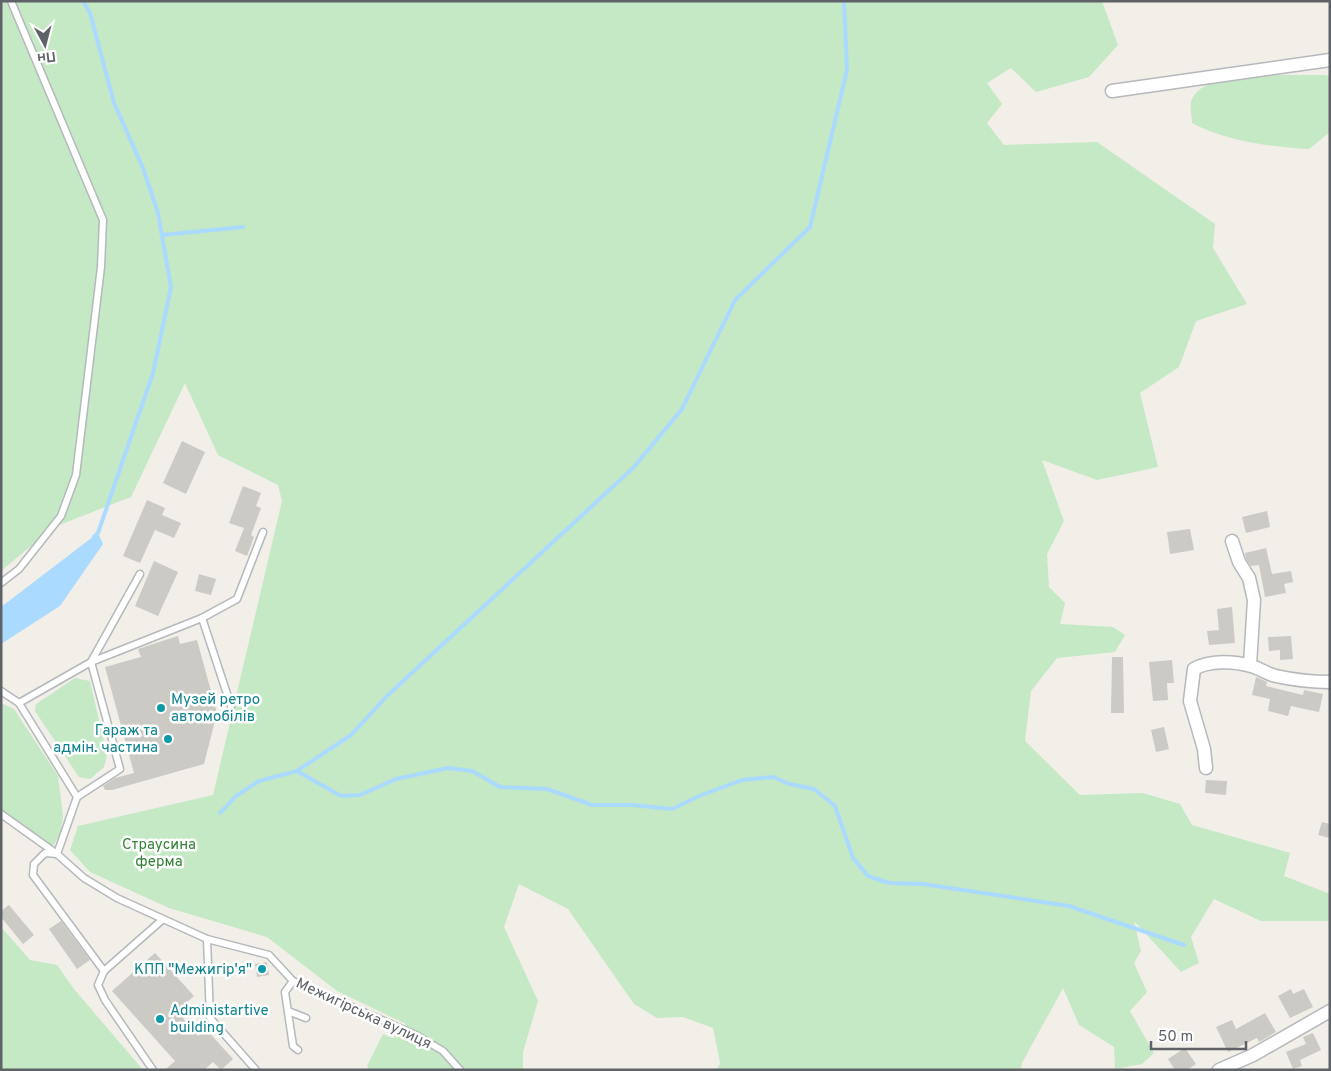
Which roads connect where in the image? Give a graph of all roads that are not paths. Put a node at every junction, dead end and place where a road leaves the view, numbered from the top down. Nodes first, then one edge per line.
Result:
1 (11, 1) edge
2 (1330, 60) edge
3 (1112, 91) dead end
4 (263, 532) dead end
5 (1232, 540) dead end
6 (140, 574) dead end
7 (1, 583) edge
8 (202, 618) junction
9 (91, 662) junction
10 (1250, 665) junction
11 (1330, 682) edge
12 (1, 691) edge
13 (19, 703) junction
14 (231, 706) dead end
15 (1206, 768) dead end
16 (77, 797) junction
17 (1, 814) edge
18 (57, 854) junction
19 (162, 920) junction
20 (207, 939) junction
21 (104, 971) junction
22 (293, 981) junction
23 (288, 1011) junction
24 (1330, 1011) edge
25 (306, 1018) dead end
26 (298, 1050) dead end
27 (152, 1070) edge
28 (256, 1070) edge
29 (460, 1070) edge
30 (1219, 1070) edge

1 - 7 lane
2 - 3 street
4 - 8 lane
5 - 10 street
6 - 9 lane
8 - 9 lane
8 - 14 lane
9 - 13 lane
9 - 16 lane
10 - 11 street
10 - 15 street
12 - 13 lane
13 - 16 lane
16 - 18 lane
17 - 18 lane
18 - 19 lane
18 - 21 lane
19 - 20 lane
19 - 21 lane
20 - 22 lane, Межигірська вулиця
20 - 28 lane
21 - 27 lane
22 - 23 lane
22 - 29 lane, Межигірська вулиця
23 - 25 lane
23 - 26 lane
24 - 30 street

